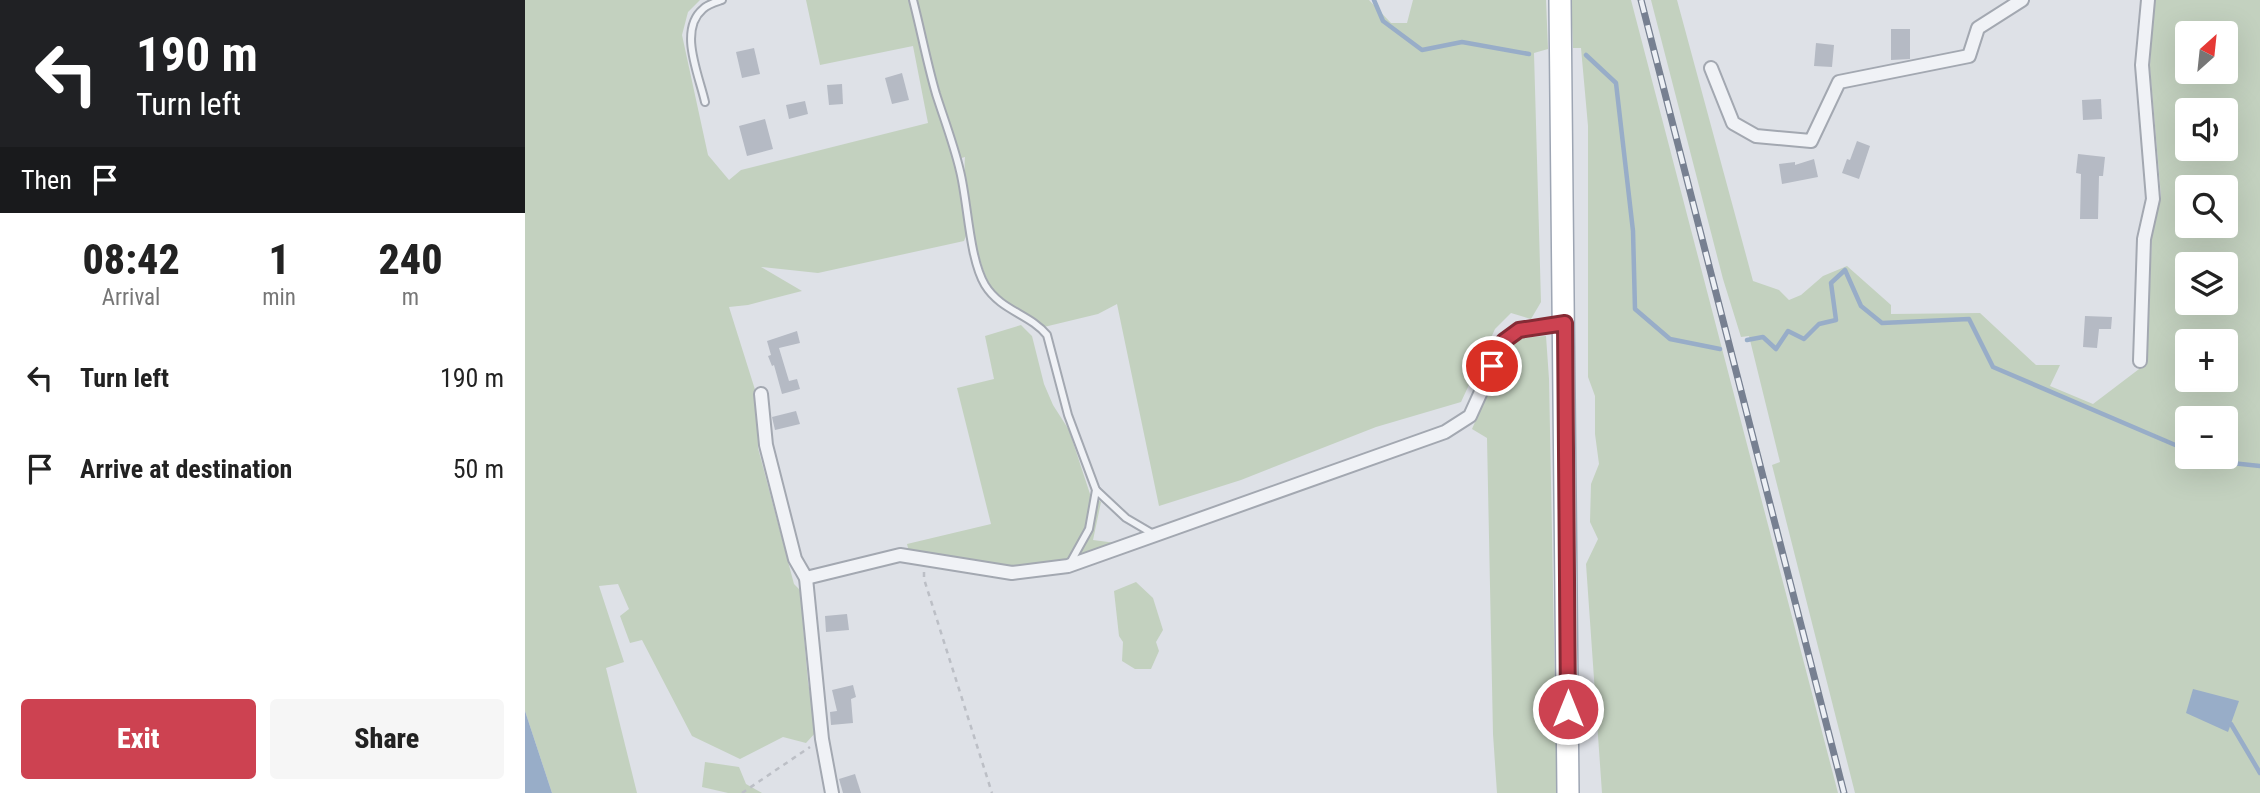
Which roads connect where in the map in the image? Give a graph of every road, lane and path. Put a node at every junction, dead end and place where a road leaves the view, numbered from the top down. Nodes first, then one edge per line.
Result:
1 (722, 0) edge
2 (913, 0) edge
3 (1560, 0) edge
4 (2022, 0) edge
5 (2148, 0) edge
6 (1711, 68) dead end
7 (705, 102) dead end
8 (1565, 323) junction
9 (2140, 361) dead end
10 (761, 394) dead end
11 (1096, 490) junction
12 (1157, 536) junction
13 (924, 559) junction
14 (1068, 566) junction
15 (806, 578) junction
16 (822, 739) junction
17 (742, 793) edge
18 (832, 793) edge
19 (992, 793) edge
20 (1568, 793) edge

1 - 7 lane
2 - 11 lane
3 - 8 main road
4 - 6 street
5 - 9 street
8 - 12 street
8 - 20 main road
10 - 15 street
11 - 12 lane
11 - 14 lane
12 - 14 street
13 - 14 street
13 - 15 street
13 - 19 path
15 - 16 street
16 - 17 path
16 - 18 street

